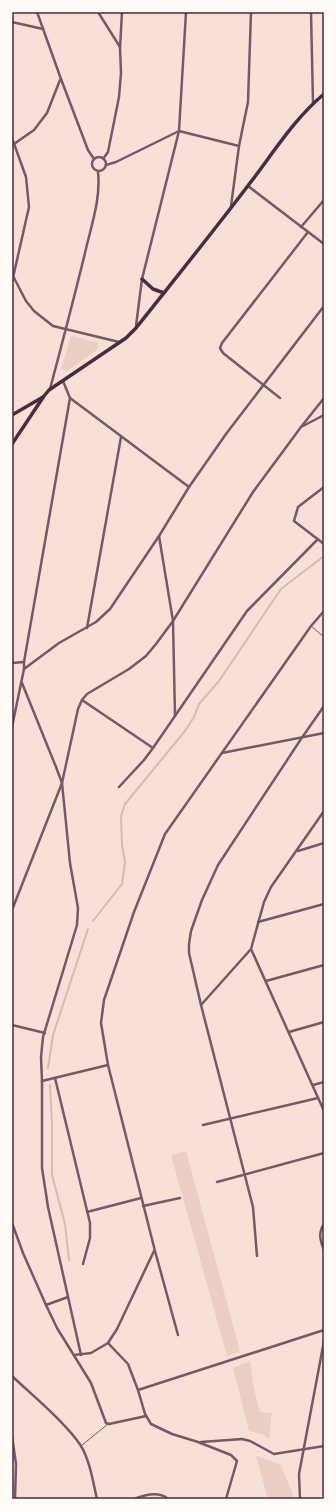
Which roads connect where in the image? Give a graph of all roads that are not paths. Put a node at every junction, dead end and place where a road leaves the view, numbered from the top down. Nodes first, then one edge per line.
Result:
1 (37, 12) edge
2 (98, 12) edge
3 (122, 12) edge
4 (186, 12) edge
5 (251, 12) edge
6 (311, 12) edge
7 (12, 22) edge
8 (43, 29) junction
9 (120, 48) junction
10 (61, 79) junction
11 (324, 94) edge
12 (313, 103) junction
13 (179, 131) junction
14 (12, 138) edge
15 (13, 144) edge
16 (239, 146) junction
17 (94, 159) junction
18 (103, 159) junction
19 (106, 165) junction
20 (98, 172) junction
21 (248, 186) junction
22 (324, 200) edge
23 (231, 207) junction
24 (301, 227) junction
25 (308, 232) junction
26 (324, 244) edge
27 (13, 275) edge
28 (142, 279) junction
29 (12, 282) edge
30 (164, 293) junction
31 (324, 306) edge
32 (136, 328) junction
33 (66, 330) junction
34 (119, 342) junction
35 (63, 381) junction
36 (264, 385) junction
37 (50, 390) junction
38 (44, 396) junction
39 (70, 398) junction
40 (280, 398) dead end
41 (324, 398) edge
42 (12, 415) edge
43 (324, 415) edge
44 (301, 427) junction
45 (121, 437) junction
46 (12, 444) edge
47 (189, 486) junction
48 (324, 487) edge
49 (159, 536) junction
50 (318, 539) junction
51 (324, 544) edge
52 (324, 611) edge
53 (173, 621) junction
54 (311, 626) junction
55 (87, 628) junction
56 (324, 637) edge
57 (24, 662) junction
58 (12, 663) edge
59 (24, 669) junction
60 (22, 683) junction
61 (82, 700) junction
62 (324, 706) edge
63 (174, 716) junction
64 (12, 727) edge
65 (324, 733) edge
66 (301, 739) junction
67 (153, 748) junction
68 (222, 754) junction
69 (62, 783) junction
70 (119, 787) dead end
71 (324, 811) edge
72 (324, 843) edge
73 (297, 851) junction
74 (324, 904) edge
75 (12, 910) edge
76 (258, 922) junction
77 (251, 949) junction
78 (324, 965) edge
79 (266, 981) junction
80 (201, 1005) junction
81 (324, 1022) edge
82 (12, 1025) edge
83 (289, 1032) junction
84 (44, 1033) junction
85 (108, 1065) junction
86 (55, 1078) junction
87 (42, 1081) junction
88 (324, 1082) edge
89 (313, 1085) junction
90 (318, 1098) junction
91 (324, 1111) edge
92 (230, 1120) junction
93 (203, 1125) dead end
94 (324, 1153) edge
95 (245, 1174) junction
96 (217, 1182) dead end
97 (142, 1198) junction
98 (180, 1198) dead end
99 (144, 1206) junction
100 (87, 1212) junction
101 (12, 1223) edge
102 (324, 1224) edge
103 (324, 1250) edge
104 (154, 1251) junction
105 (258, 1256) dead end
106 (83, 1264) dead end
107 (68, 1297) junction
108 (46, 1305) junction
109 (324, 1330) edge
110 (178, 1335) dead end
111 (324, 1341) edge
112 (108, 1343) junction
113 (74, 1355) junction
114 (81, 1355) junction
115 (12, 1376) edge
116 (138, 1390) junction
117 (146, 1416) junction
118 (109, 1424) junction
119 (12, 1436) edge
120 (198, 1442) junction
121 (81, 1446) junction
122 (324, 1446) edge
123 (304, 1449) junction
124 (16, 1464) junction
125 (12, 1465) edge
126 (15, 1499) edge
127 (97, 1499) edge
128 (134, 1499) edge
129 (168, 1499) edge
130 (226, 1499) edge
131 (300, 1499) edge

1 - 8 street
2 - 9 street
3 - 9 street
4 - 13 street
5 - 16 street
6 - 12 street
7 - 8 street
8 - 10 street
9 - 18 street
10 - 15 street
10 - 17 street
11 - 12 main road
12 - 21 main road
13 - 16 street
13 - 19 street
13 - 28 street
14 - 15 street
15 - 27 street
16 - 23 street
17 - 18 street
17 - 20 street
18 - 19 street
19 - 20 street
20 - 33 street
21 - 23 main road
21 - 24 street
22 - 24 street
23 - 30 main road
24 - 25 street
25 - 26 street
25 - 36 street
27 - 29 street
27 - 33 street
28 - 30 main road
28 - 32 street
30 - 32 main road
31 - 36 street
32 - 34 main road
33 - 34 street
33 - 37 street
34 - 35 main road
35 - 37 main road
35 - 39 street
36 - 40 street
36 - 47 street
37 - 38 main road
38 - 42 main road
38 - 46 main road
39 - 45 street
39 - 57 street
41 - 44 street
43 - 44 street
44 - 53 street
45 - 47 street
45 - 55 street
47 - 49 street
48 - 50 street
49 - 53 street
49 - 55 street
50 - 51 street
50 - 63 street
52 - 54 street
53 - 61 street
53 - 63 street
54 - 56 lane
54 - 68 street
55 - 59 street
57 - 58 street
57 - 59 street
59 - 60 street
60 - 64 street
60 - 69 street
61 - 67 street
61 - 69 street
62 - 66 street
63 - 67 street
65 - 66 street
66 - 68 street
66 - 80 street
67 - 70 street
68 - 85 street
69 - 75 street
69 - 84 street
71 - 73 street
72 - 73 street
73 - 76 street
74 - 76 street
76 - 77 street
77 - 79 street
77 - 80 street
78 - 79 street
79 - 83 street
80 - 92 street
81 - 83 street
82 - 84 street
83 - 89 street
84 - 87 street
85 - 86 street
85 - 97 street
86 - 87 street
86 - 100 street
87 - 107 street
88 - 89 street
89 - 90 street
90 - 91 street
90 - 92 street
92 - 93 street
92 - 95 street
94 - 95 street
95 - 96 street
95 - 105 street
97 - 99 street
97 - 100 street
98 - 99 street
99 - 104 street
100 - 106 street
101 - 108 street
102 - 103 street
104 - 110 street
104 - 112 street
107 - 108 street
107 - 114 street
108 - 113 street
109 - 116 street
111 - 123 street
112 - 114 street
112 - 116 street
113 - 114 street
113 - 118 street
115 - 121 street
116 - 117 street
117 - 118 street
117 - 120 street
118 - 121 lane
119 - 124 street
120 - 123 street
120 - 130 street
121 - 127 street
122 - 123 street
123 - 131 street
124 - 125 lane
124 - 126 street
128 - 129 street

